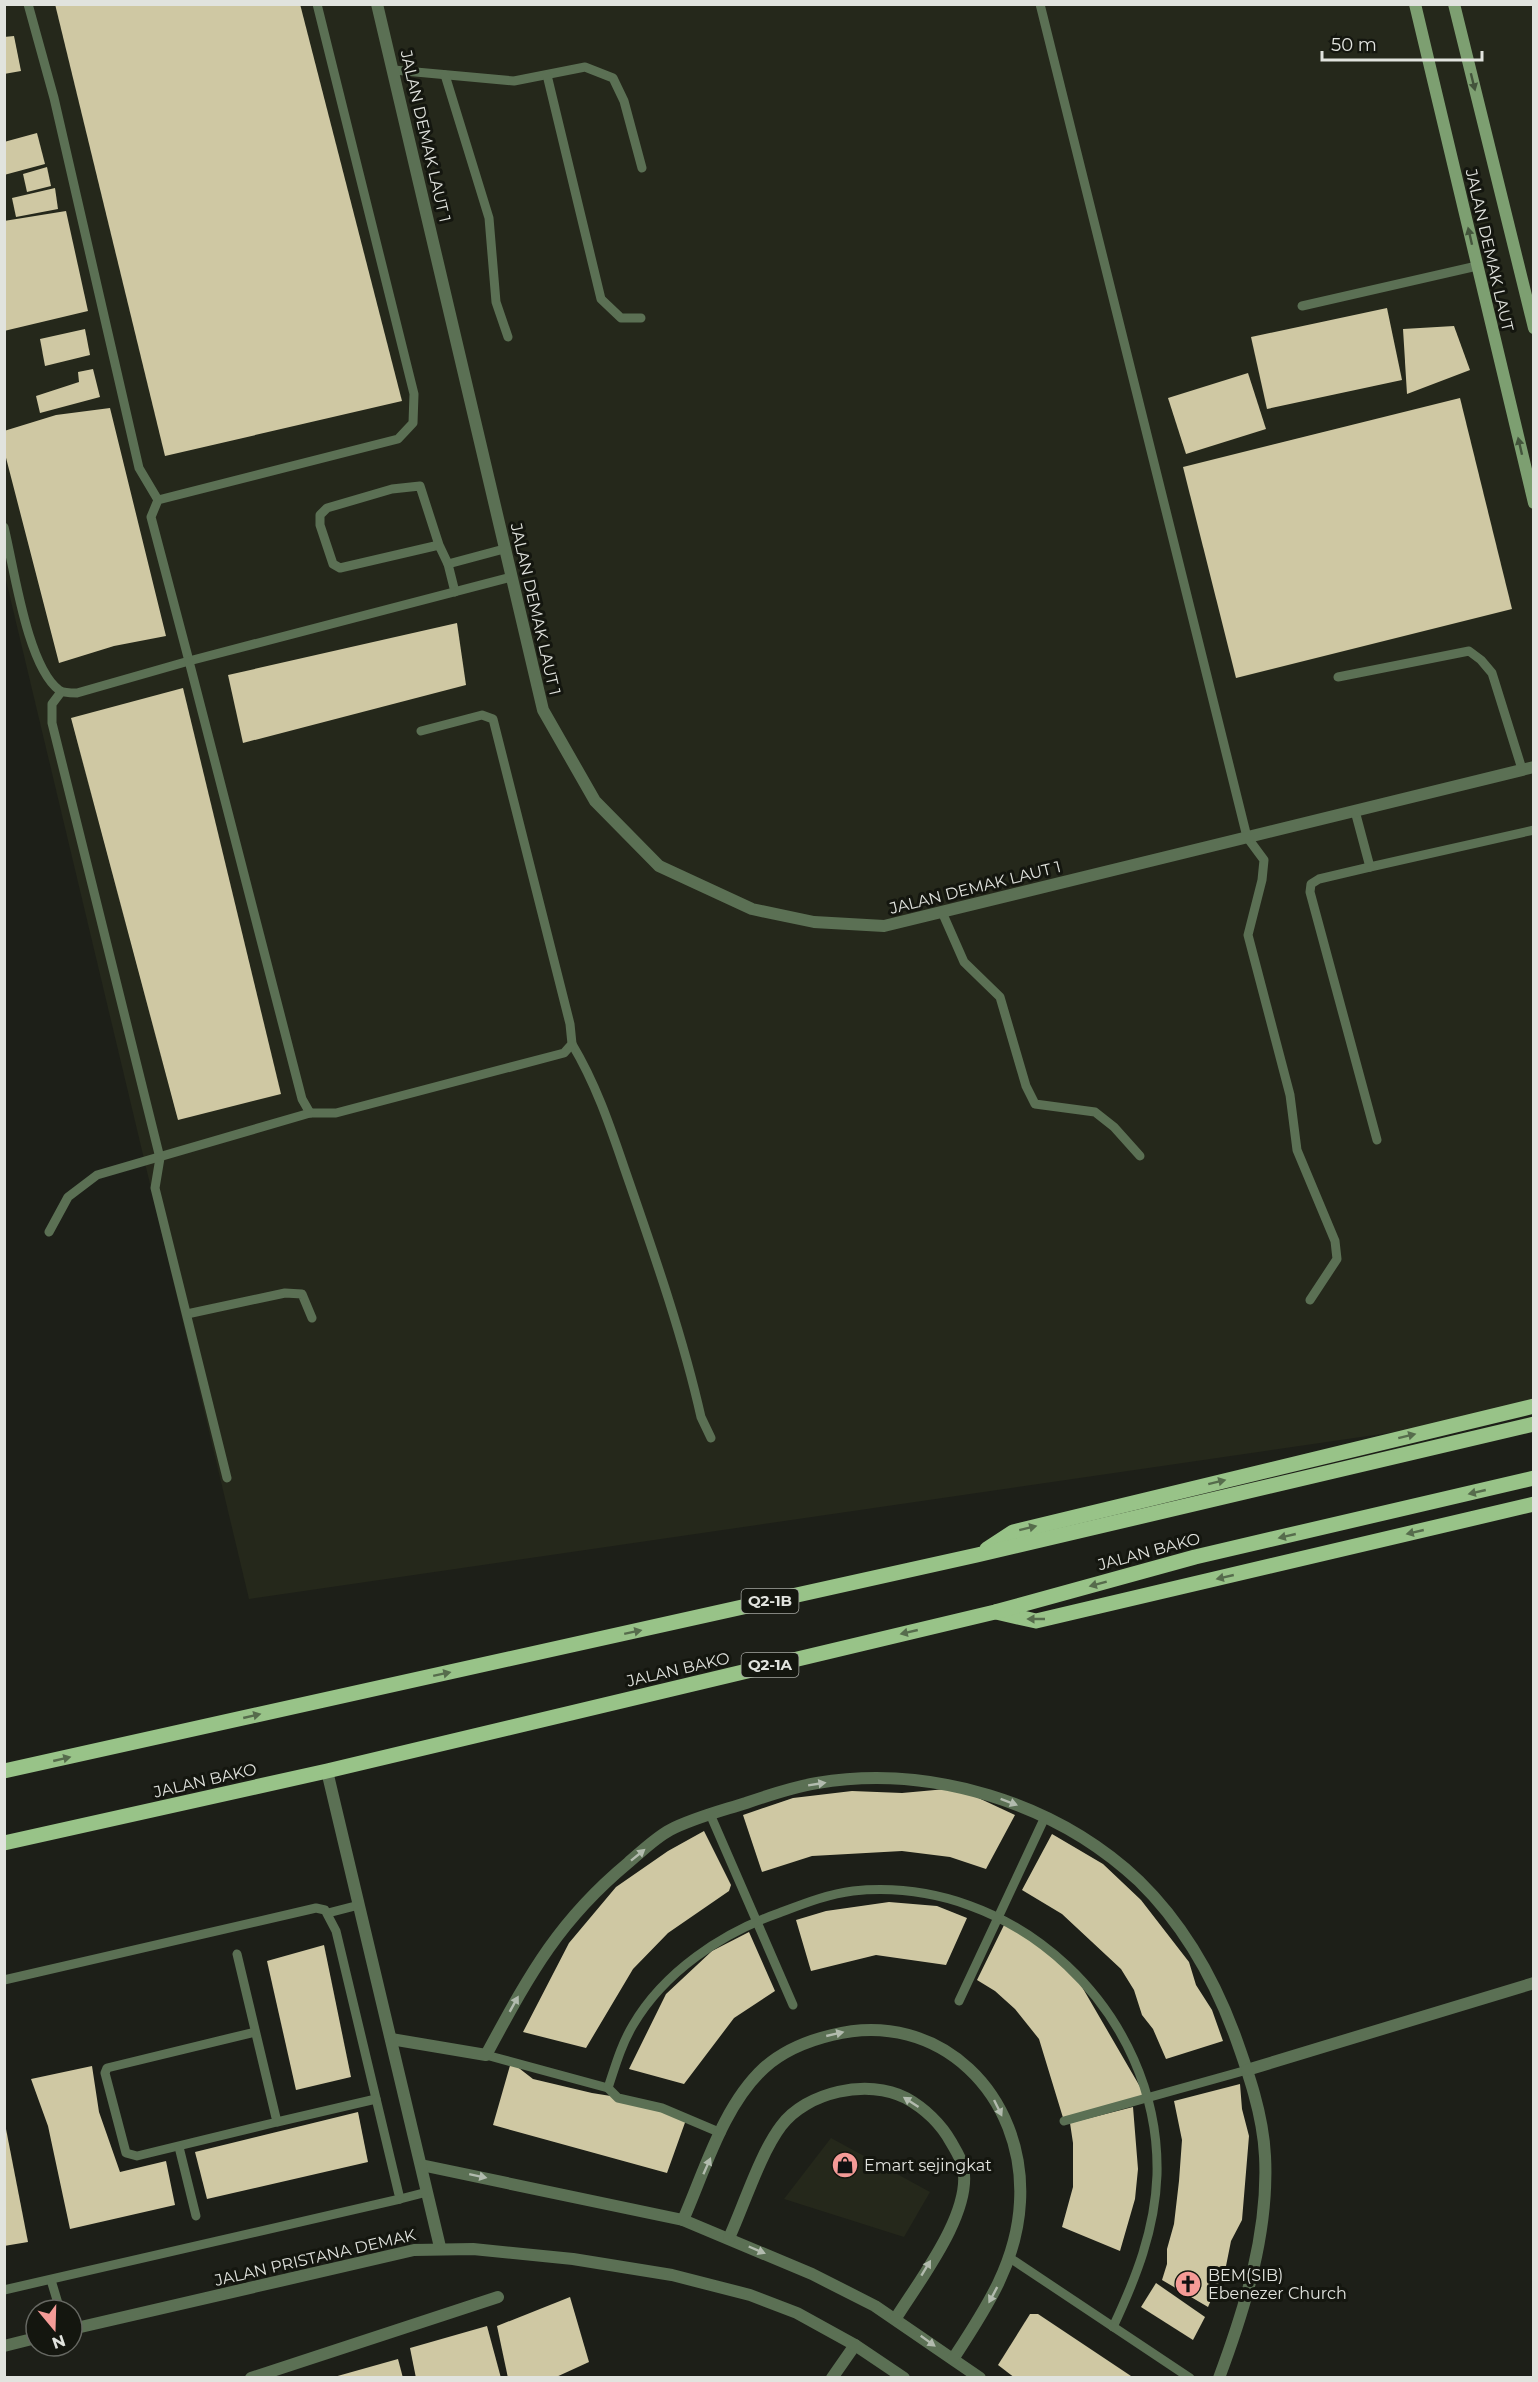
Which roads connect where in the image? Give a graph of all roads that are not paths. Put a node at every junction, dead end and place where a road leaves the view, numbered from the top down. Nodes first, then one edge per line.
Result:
1 (28, 4) edge
2 (317, 4) edge
3 (377, 4) edge
4 (1040, 4) edge
5 (1415, 4) edge
6 (1454, 4) edge
7 (394, 70) junction
8 (445, 75) junction
9 (548, 75) junction
10 (642, 168) dead end
11 (1477, 266) junction
12 (1302, 306) dead end
13 (641, 318) dead end
14 (1533, 328) edge
15 (508, 337) dead end
16 (158, 500) junction
17 (1533, 503) edge
18 (4, 527) edge
19 (439, 545) junction
20 (504, 549) junction
21 (448, 564) junction
22 (511, 577) junction
23 (455, 592) junction
24 (189, 661) junction
25 (1338, 677) dead end
26 (61, 692) junction
27 (421, 731) dead end
28 (1528, 768) edge
29 (1355, 811) junction
30 (1533, 830) edge
31 (1247, 837) junction
32 (1370, 867) junction
33 (942, 912) junction
34 (572, 1044) junction
35 (310, 1113) junction
36 (1377, 1140) dead end
37 (1140, 1156) dead end
38 (160, 1158) junction
39 (49, 1232) dead end
40 (1310, 1300) dead end
41 (187, 1314) junction
42 (312, 1318) dead end
43 (1533, 1406) edge
44 (1533, 1424) edge
45 (711, 1438) dead end
46 (227, 1478) dead end
47 (1533, 1478) edge
48 (1533, 1504) edge
49 (977, 1556) junction
50 (995, 1612) junction
51 (4, 1771) edge
52 (327, 1771) junction
53 (710, 1814) junction
54 (1045, 1816) junction
55 (4, 1844) edge
56 (359, 1905) junction
57 (328, 1913) junction
58 (998, 1917) junction
59 (757, 1921) junction
60 (237, 1954) dead end
61 (4, 1980) edge
62 (1533, 1983) edge
63 (959, 2001) dead end
64 (794, 2005) dead end
65 (255, 2032) junction
66 (391, 2039) junction
67 (486, 2055) junction
68 (1247, 2070) junction
69 (608, 2088) junction
70 (1146, 2097) junction
71 (376, 2099) junction
72 (1064, 2121) dead end
73 (277, 2122) junction
74 (721, 2133) junction
75 (179, 2147) junction
76 (420, 2165) junction
77 (427, 2192) junction
78 (400, 2199) junction
79 (196, 2216) dead end
80 (683, 2220) junction
81 (729, 2238) junction
82 (440, 2247) junction
83 (1010, 2258) junction
84 (51, 2280) junction
85 (4, 2290) edge
86 (498, 2297) dead end
87 (56, 2298) edge
88 (896, 2318) junction
89 (84, 2326) edge
90 (1113, 2327) junction
91 (24, 2341) edge
92 (855, 2345) junction
93 (4, 2346) edge
94 (953, 2359) junction
95 (251, 2378) edge
96 (832, 2378) edge
97 (904, 2378) edge
98 (980, 2378) edge
99 (1190, 2378) edge
100 (1219, 2378) edge

1 - 16 lane
2 - 16 lane
3 - 7 street, JALAN DEMAK LAUT 1
4 - 31 lane
11 -> 5 main road, JALAN DEMAK LAUT
6 -> 14 main road, JALAN DEMAK LAUT
7 - 8 lane
7 - 20 street, JALAN DEMAK LAUT 1
8 - 9 lane
8 - 15 lane
9 - 10 lane
9 - 13 lane
11 - 12 lane
17 -> 11 main road, JALAN DEMAK LAUT
16 - 24 lane
18 - 26 lane
19 - 19 lane
19 - 21 lane
20 - 21 lane
20 - 22 street, JALAN DEMAK LAUT 1
21 - 23 lane
22 - 23 lane
22 - 33 street, JALAN DEMAK LAUT 1
23 - 24 lane
24 - 26 lane
24 - 35 lane
25 - 28 lane
26 - 38 lane
27 - 34 lane
28 - 29 street, JALAN DEMAK LAUT 1
29 - 31 street, JALAN DEMAK LAUT 1
29 - 32 lane
30 - 32 lane
31 - 33 street, JALAN DEMAK LAUT 1
31 - 40 lane
32 - 36 lane
33 - 37 lane
34 - 35 lane
34 - 45 lane
35 - 38 lane
38 - 39 lane
38 - 41 lane
41 - 42 lane
41 - 46 lane
49 -> 43 main road
44 - 49 main road, JALAN BAKO / Q2-1B
47 -> 50 main road, JALAN BAKO / Q2-1A
48 -> 50 main road
51 -> 49 main road, JALAN BAKO / Q2-1B
50 -> 52 main road, JALAN BAKO / Q2-1A
52 - 55 main road, JALAN BAKO / Q2-1A
52 - 56 street
53 -> 54 street
53 - 59 lane
67 -> 53 street
54 - 58 lane
54 - 68 street
56 - 57 lane
56 - 66 street
57 - 61 lane
57 - 71 lane
58 - 59 lane
58 - 63 lane
58 - 70 lane
59 - 64 lane
59 - 69 lane
60 - 65 lane
62 - 68 street
65 - 73 lane
65 - 75 lane
66 - 67 street
66 - 76 street
67 - 69 lane
68 - 70 lane
68 - 100 street
69 - 74 lane
70 - 72 lane
70 - 90 lane
71 - 73 lane
71 - 78 lane
73 - 75 lane
80 -> 74 street
74 -> 83 street
75 - 79 lane
76 - 77 street
76 -> 80 street
77 - 78 lane
77 - 82 street
78 - 84 lane
80 - 81 street
81 -> 88 street
88 -> 81 street
82 - 89 street, JALAN PRISTANA DEMAK
82 - 92 street, JALAN PRISTANA DEMAK
83 - 90 lane
83 -> 94 street
84 - 85 lane
84 - 87 lane
86 - 95 street
88 -> 94 street
90 - 99 lane
91 - 93 street
92 - 96 street
92 - 97 street, JALAN PRISTANA DEMAK
94 - 98 street

